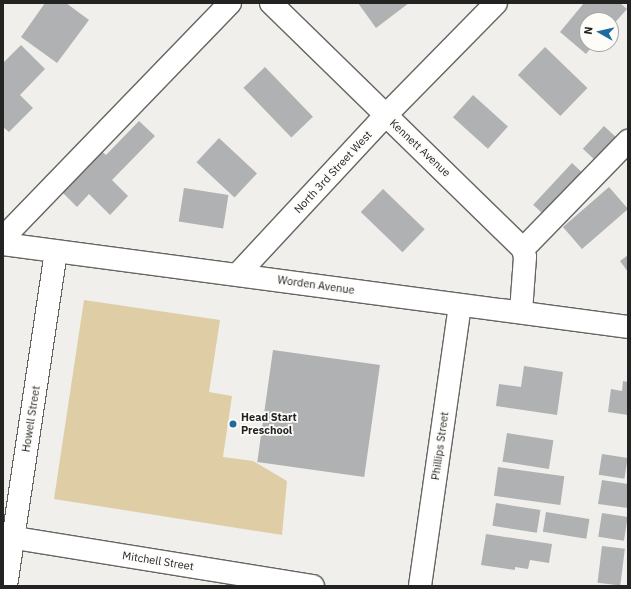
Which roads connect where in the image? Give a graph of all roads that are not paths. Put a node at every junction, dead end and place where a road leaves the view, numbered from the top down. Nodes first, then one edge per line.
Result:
1 (230, 3) edge
2 (271, 3) edge
3 (496, 3) edge
4 (385, 116) junction
5 (628, 141) edge
6 (3, 238) edge
7 (3, 244) edge
8 (523, 249) junction
9 (56, 252) junction
10 (238, 274) junction
11 (460, 306) junction
12 (520, 312) junction
13 (628, 327) edge
14 (8, 537) edge
15 (217, 578) edge
16 (6, 586) edge
17 (313, 586) edge
18 (420, 586) edge

1 - 6 street
2 - 4 street, Kennett Avenue
3 - 4 street, North 3rd Street West
4 - 8 street, Kennett Avenue
4 - 10 street, North 3rd Street West
5 - 8 street
7 - 9 street, Worden Avenue
8 - 12 street
9 - 10 street, Worden Avenue
9 - 14 street, Howell Street
10 - 11 street, Worden Avenue
11 - 12 street, Worden Avenue
11 - 18 street, Phillips Street
12 - 13 street, Worden Avenue
14 - 15 street, Mitchell Street
14 - 16 street, Howell Street
15 - 17 street, Mitchell Street

